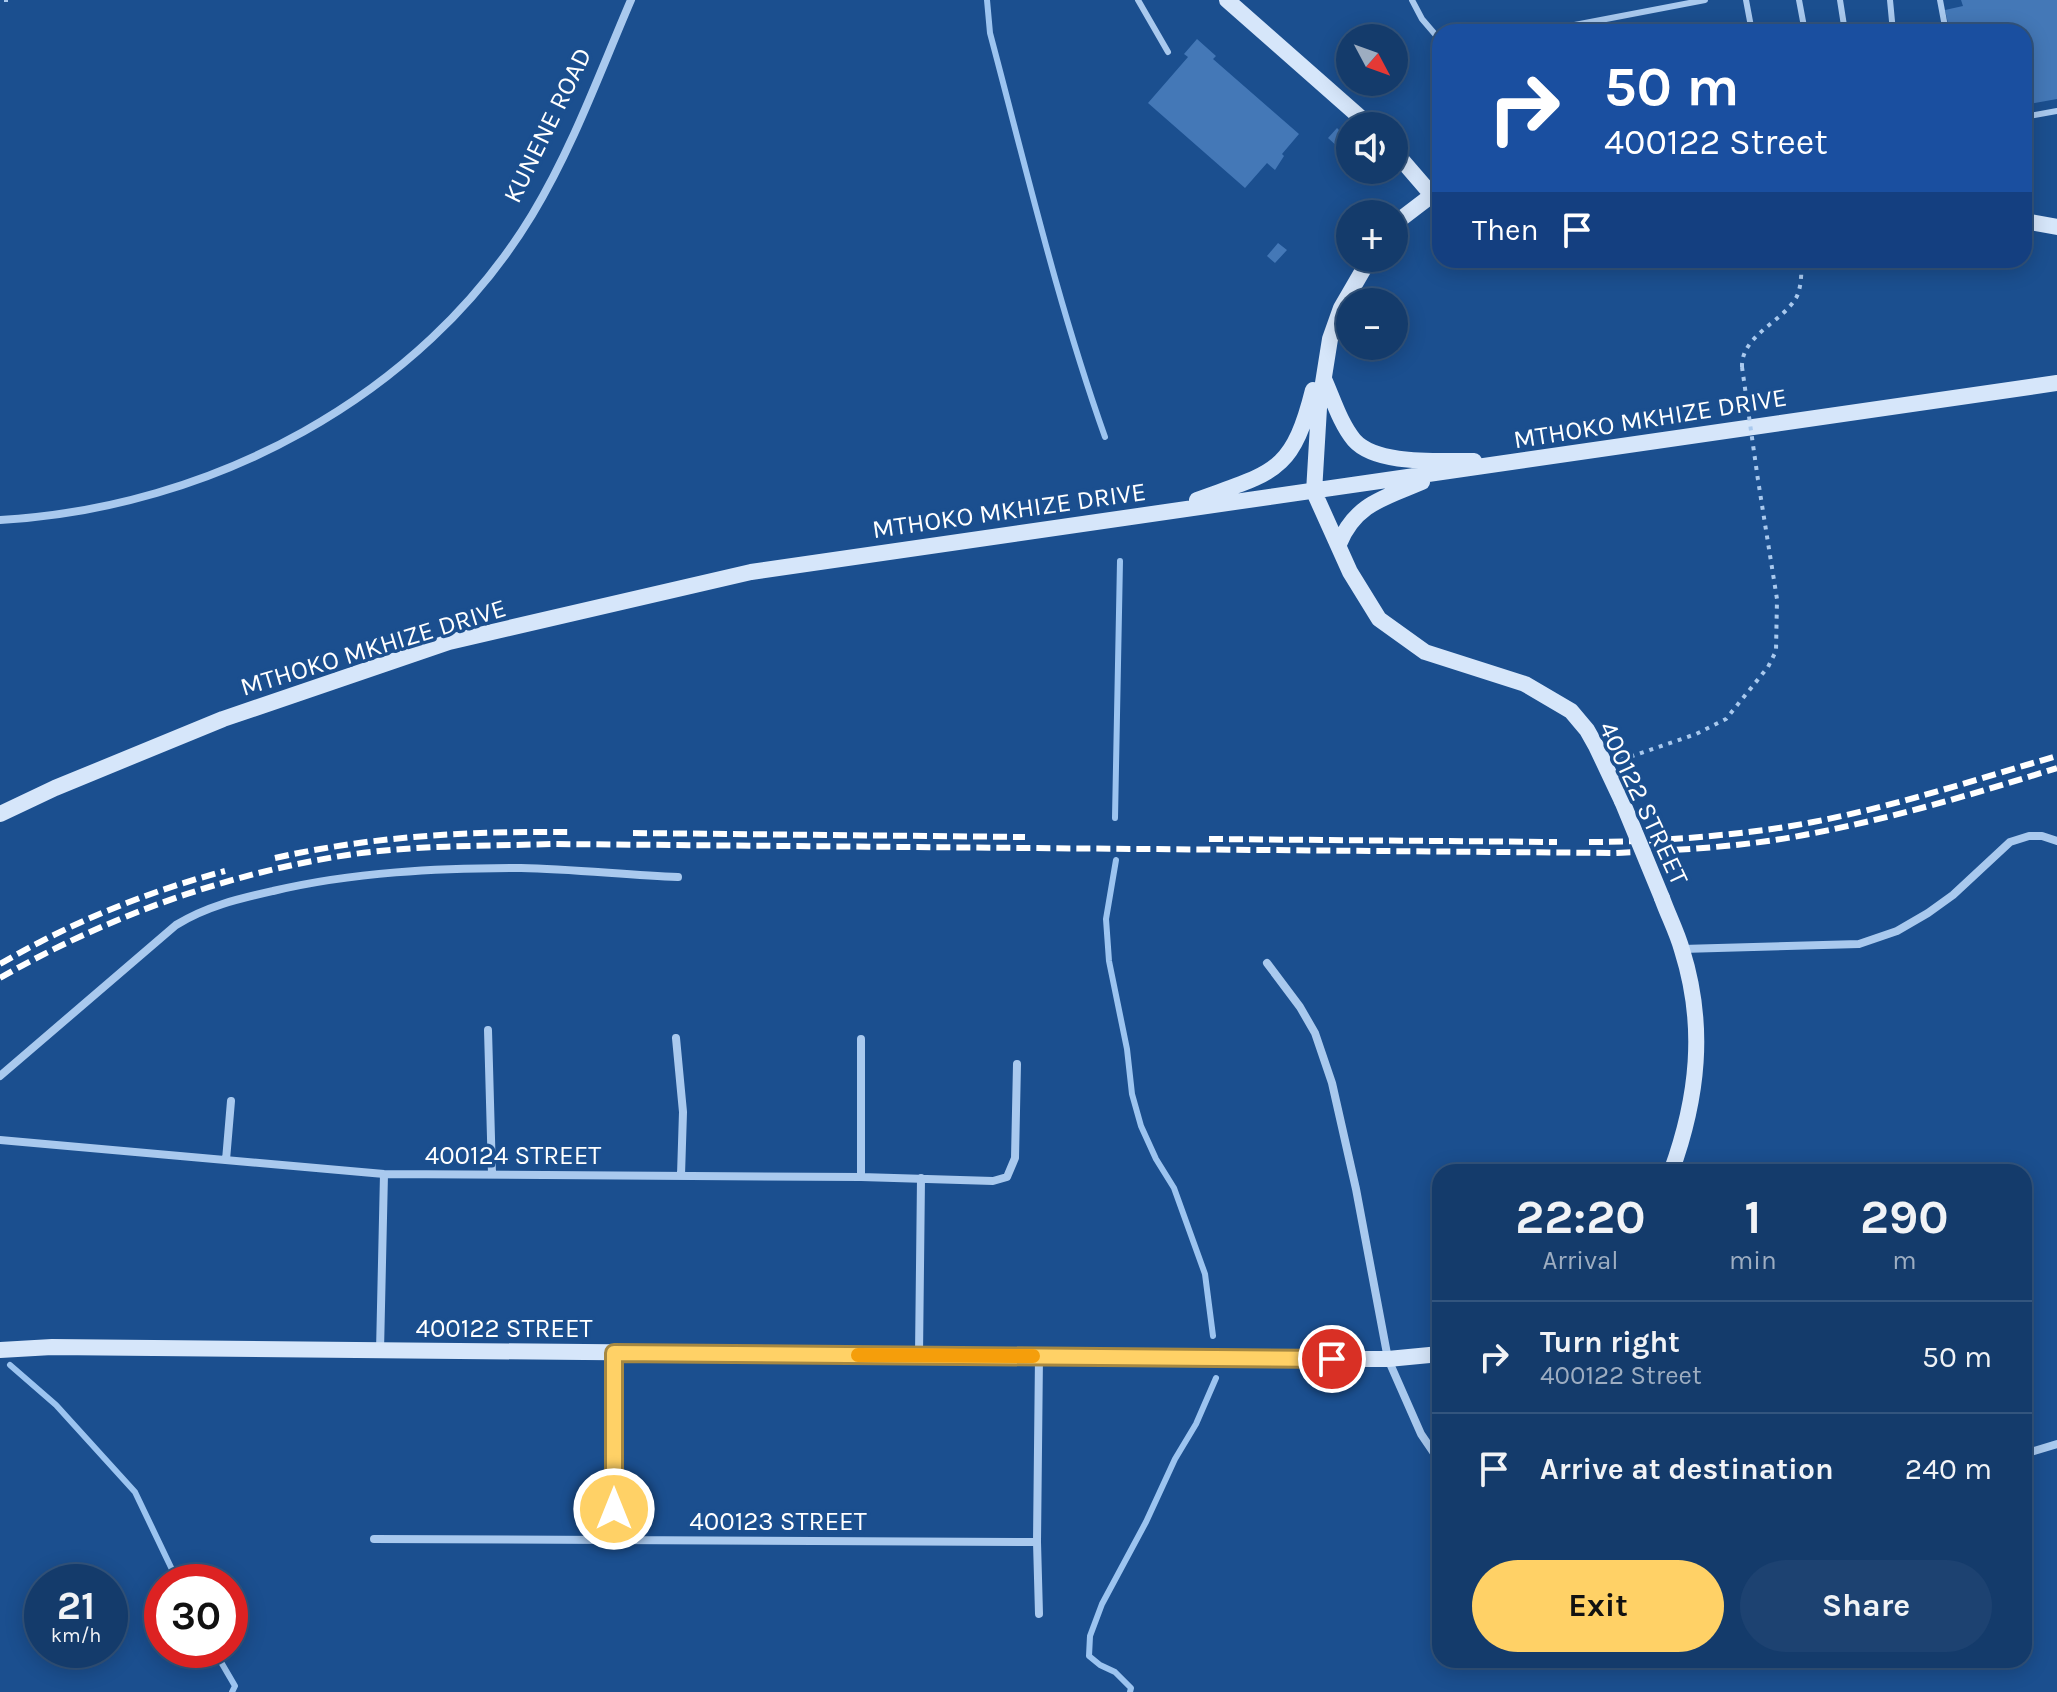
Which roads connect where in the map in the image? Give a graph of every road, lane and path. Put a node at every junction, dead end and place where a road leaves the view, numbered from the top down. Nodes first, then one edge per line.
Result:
1 (631, 0) edge
2 (1138, 0) edge
3 (1227, 0) edge
4 (1414, 0) edge
5 (1705, 0) edge
6 (1746, 0) edge
7 (1799, 0) edge
8 (1840, 0) edge
9 (1890, 0) edge
10 (1940, 0) edge
11 (1585, 24) edge
12 (1750, 24) edge
13 (1804, 24) edge
14 (1844, 24) edge
15 (1892, 24) edge
16 (1944, 24) edge
17 (1432, 31) edge
18 (1168, 52) dead end
19 (2057, 111) edge
20 (1354, 112) edge
21 (2032, 116) edge
22 (1408, 165) edge
23 (1432, 188) edge
24 (1432, 195) edge
25 (1408, 216) edge
26 (2032, 222) edge
27 (2057, 227) edge
28 (1802, 268) edge
29 (1362, 272) edge
30 (1330, 339) junction
31 (1323, 378) junction
32 (2057, 383) edge
33 (1514, 463) junction
34 (1445, 473) junction
35 (1314, 492) junction
36 (1170, 510) junction
37 (0, 520) edge
38 (1339, 544) junction
39 (1605, 765) junction
40 (0, 814) edge
41 (2057, 841) edge
42 (678, 877) dead end
43 (1682, 949) junction
44 (1267, 963) dead end
45 (488, 1030) dead end
46 (676, 1038) dead end
47 (861, 1039) dead end
48 (1017, 1064) dead end
49 (0, 1076) edge
50 (231, 1101) dead end
51 (0, 1140) edge
52 (226, 1160) junction
53 (1674, 1164) edge
54 (384, 1174) junction
55 (492, 1174) junction
56 (681, 1175) junction
57 (861, 1177) junction
58 (921, 1178) junction
59 (0, 1350) edge
60 (380, 1351) junction
61 (614, 1353) junction
62 (919, 1355) junction
63 (1432, 1355) edge
64 (1039, 1356) junction
65 (1388, 1359) junction
66 (2057, 1444) edge
67 (1432, 1450) edge
68 (2032, 1452) edge
69 (374, 1539) dead end
70 (614, 1540) junction
71 (1037, 1542) junction
72 (1039, 1614) dead end

1 - 37 street, KUNENE ROAD
2 - 18 lane
3 - 20 street
4 - 17 lane
5 - 11 lane
6 - 12 lane
7 - 13 lane
8 - 14 lane
9 - 15 lane
10 - 16 lane
19 - 21 lane
22 - 23 street
24 - 25 street
26 - 27 street
28 - 39 path, bridge
29 - 30 street
30 - 31 street
30 - 36 street
31 - 33 street
31 - 35 street
32 - 33 street, MTHOKO MKHIZE DRIVE
33 - 34 street, MTHOKO MKHIZE DRIVE
34 - 35 street, MTHOKO MKHIZE DRIVE
34 - 38 street
35 - 36 street, MTHOKO MKHIZE DRIVE
35 - 38 street, 400122 STREET
36 - 40 street, MTHOKO MKHIZE DRIVE
38 - 39 street, 400122 STREET
39 - 43 street, 400122 STREET, bridge
41 - 43 street
42 - 49 street
43 - 53 street, 400122 STREET
44 - 65 street
45 - 55 street
46 - 56 street
47 - 57 street
48 - 58 street, 400124 STREET
50 - 52 street
51 - 52 street, 400124 STREET
52 - 54 street, 400124 STREET
54 - 55 street, 400124 STREET
54 - 60 street
55 - 56 street, 400124 STREET
56 - 57 street, 400124 STREET
57 - 58 street, 400124 STREET
58 - 62 street
59 - 60 street, 400122 STREET
60 - 61 street, 400122 STREET
61 - 62 street, 400122 STREET
61 - 70 street
62 - 64 street, 400122 STREET
63 - 65 street, 400122 STREET
64 - 65 street, 400122 STREET
64 - 71 street
65 - 67 street
66 - 68 street
69 - 70 street, 400123 STREET
70 - 71 street, 400123 STREET
71 - 72 street

